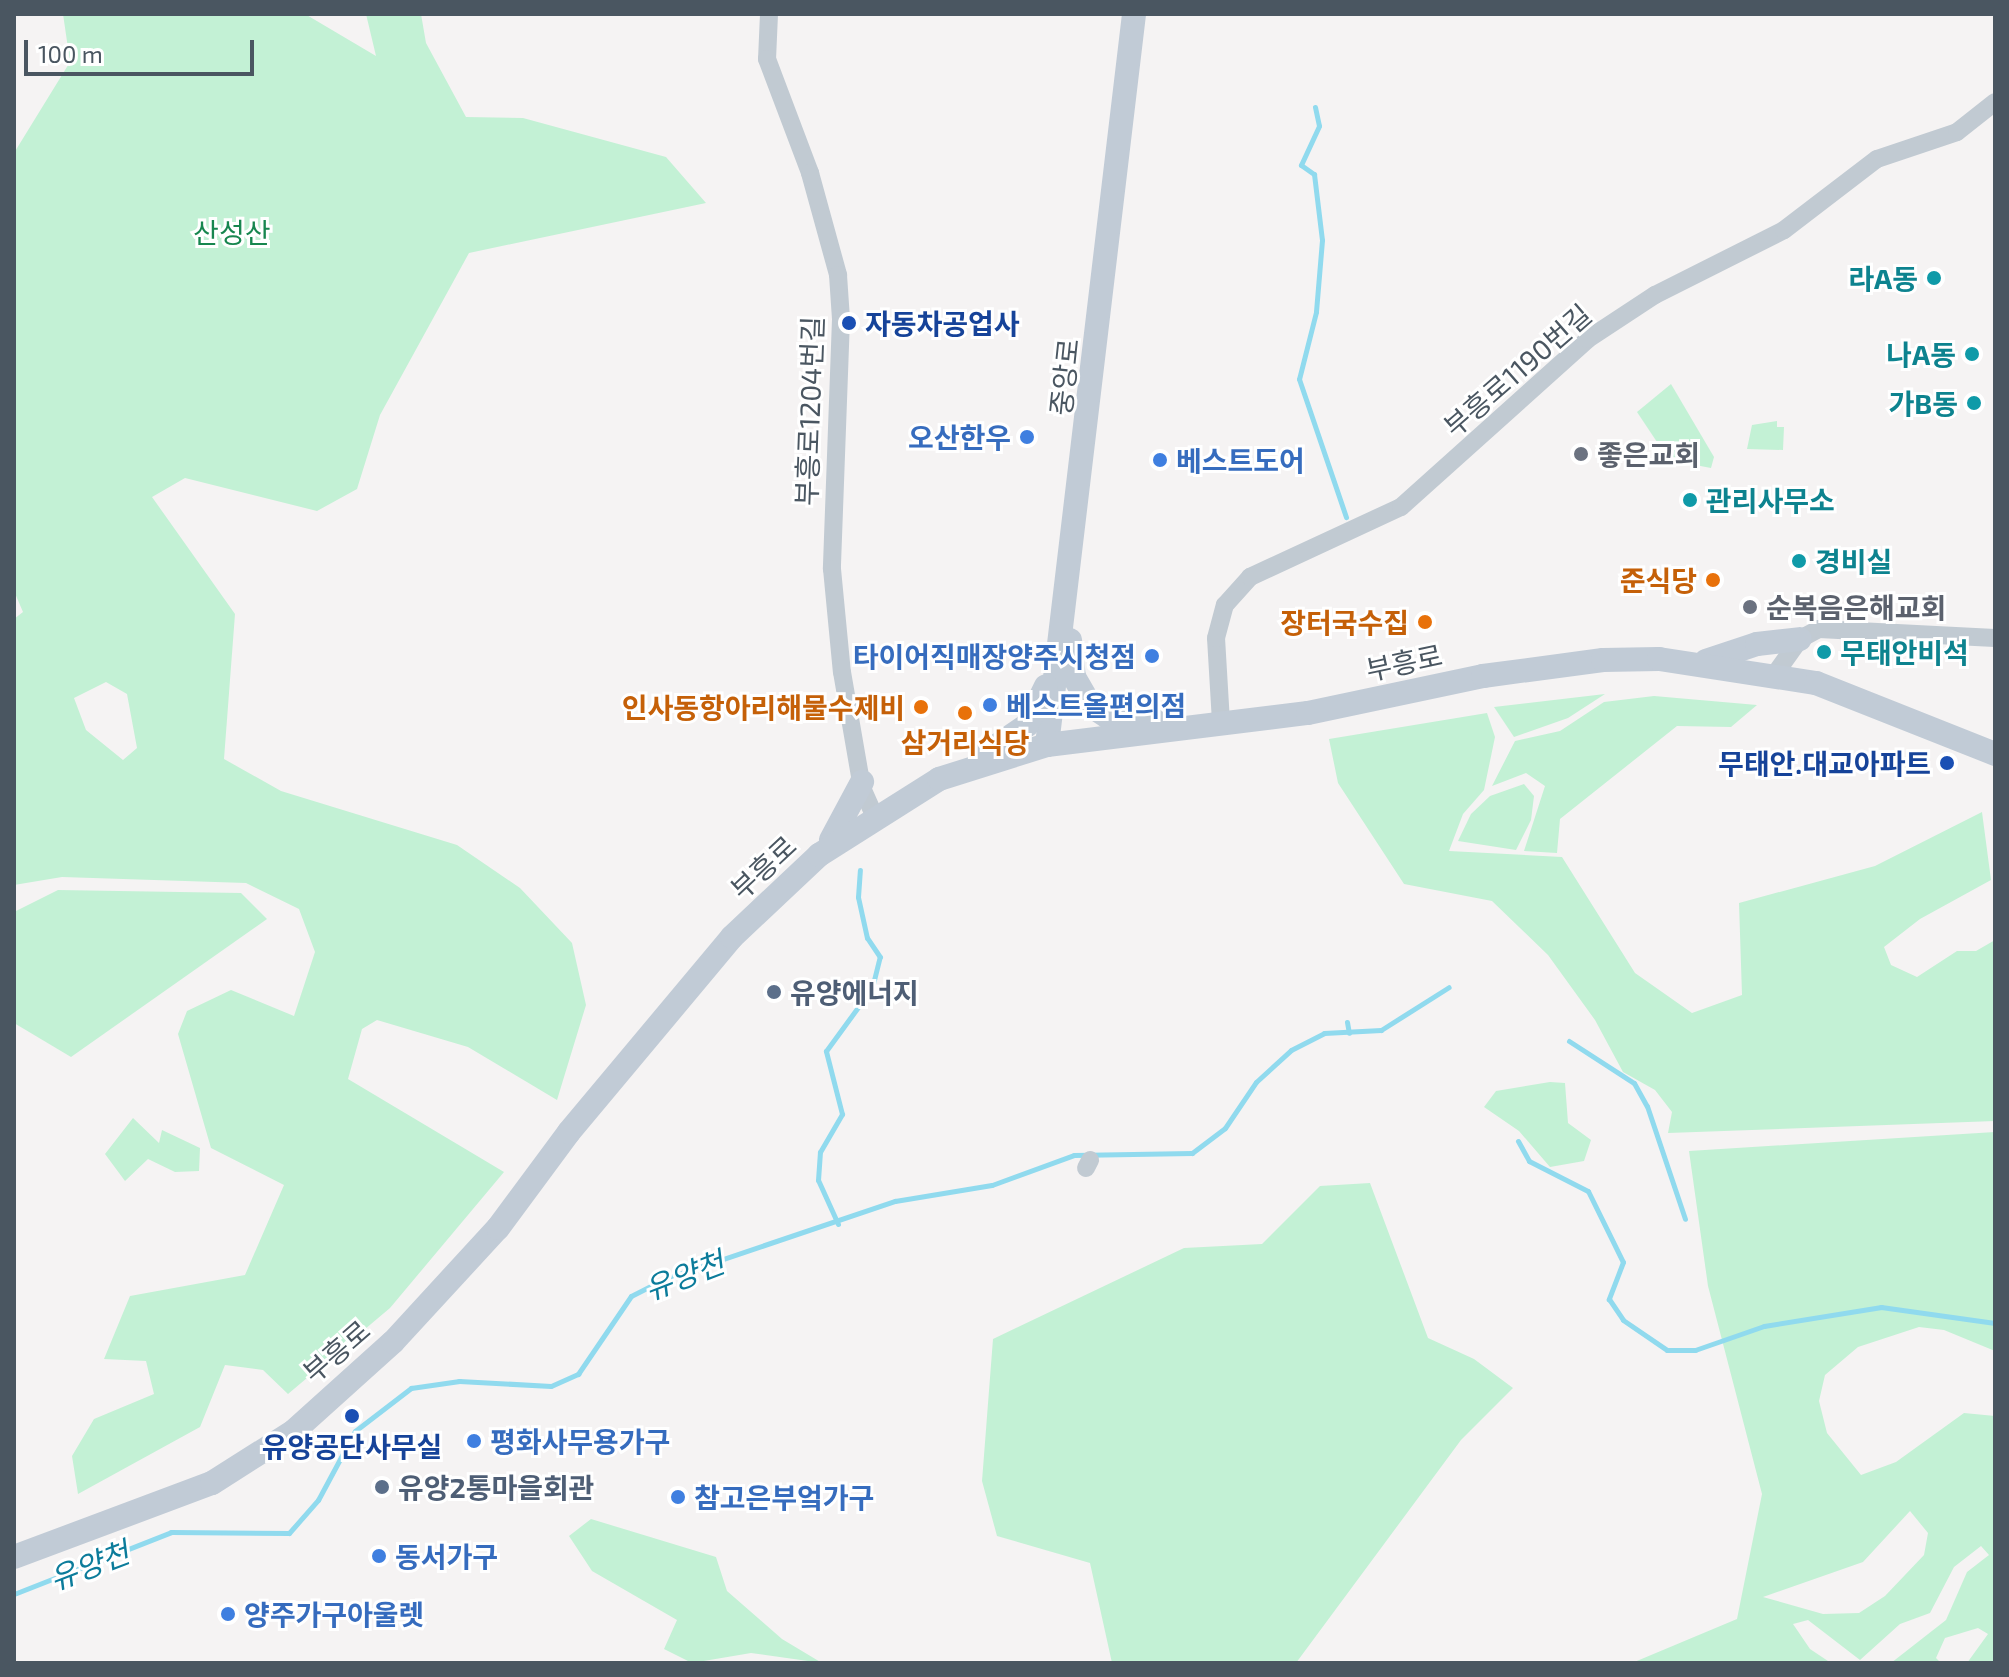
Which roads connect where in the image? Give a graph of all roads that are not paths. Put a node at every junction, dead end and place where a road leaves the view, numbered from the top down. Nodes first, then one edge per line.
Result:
1 (769, 14) edge
2 (1134, 14) edge
3 (1995, 102) edge
4 (1072, 555) junction
5 (1061, 634) junction
6 (1995, 638) edge
7 (1800, 639) junction
8 (1697, 663) junction
9 (1775, 674) junction
10 (1221, 722) junction
11 (1193, 726) junction
12 (1047, 745) junction
13 (1995, 754) edge
14 (961, 770) junction
15 (862, 782) junction
16 (875, 817) junction
17 (819, 855) junction
18 (14, 1557) edge

1 - 15 street, 부흥로1204번길
2 - 4 main road, 중앙로
3 - 10 street, 부흥로1190번길
4 - 5 main road, 중앙로
4 - 11 main road
5 - 12 main road, 중앙로
5 - 14 main road
6 - 7 street
7 - 8 main road
7 - 9 street
8 - 9 main road, 부흥로
8 - 10 main road, 부흥로
9 - 13 main road, 부흥로
10 - 11 main road, 부흥로
11 - 12 main road, 부흥로
12 - 14 main road, 부흥로
14 - 16 main road, 부흥로
15 - 16 street, 부흥로1204번길
15 - 17 main road
16 - 17 main road, 부흥로
17 - 18 main road, 부흥로

